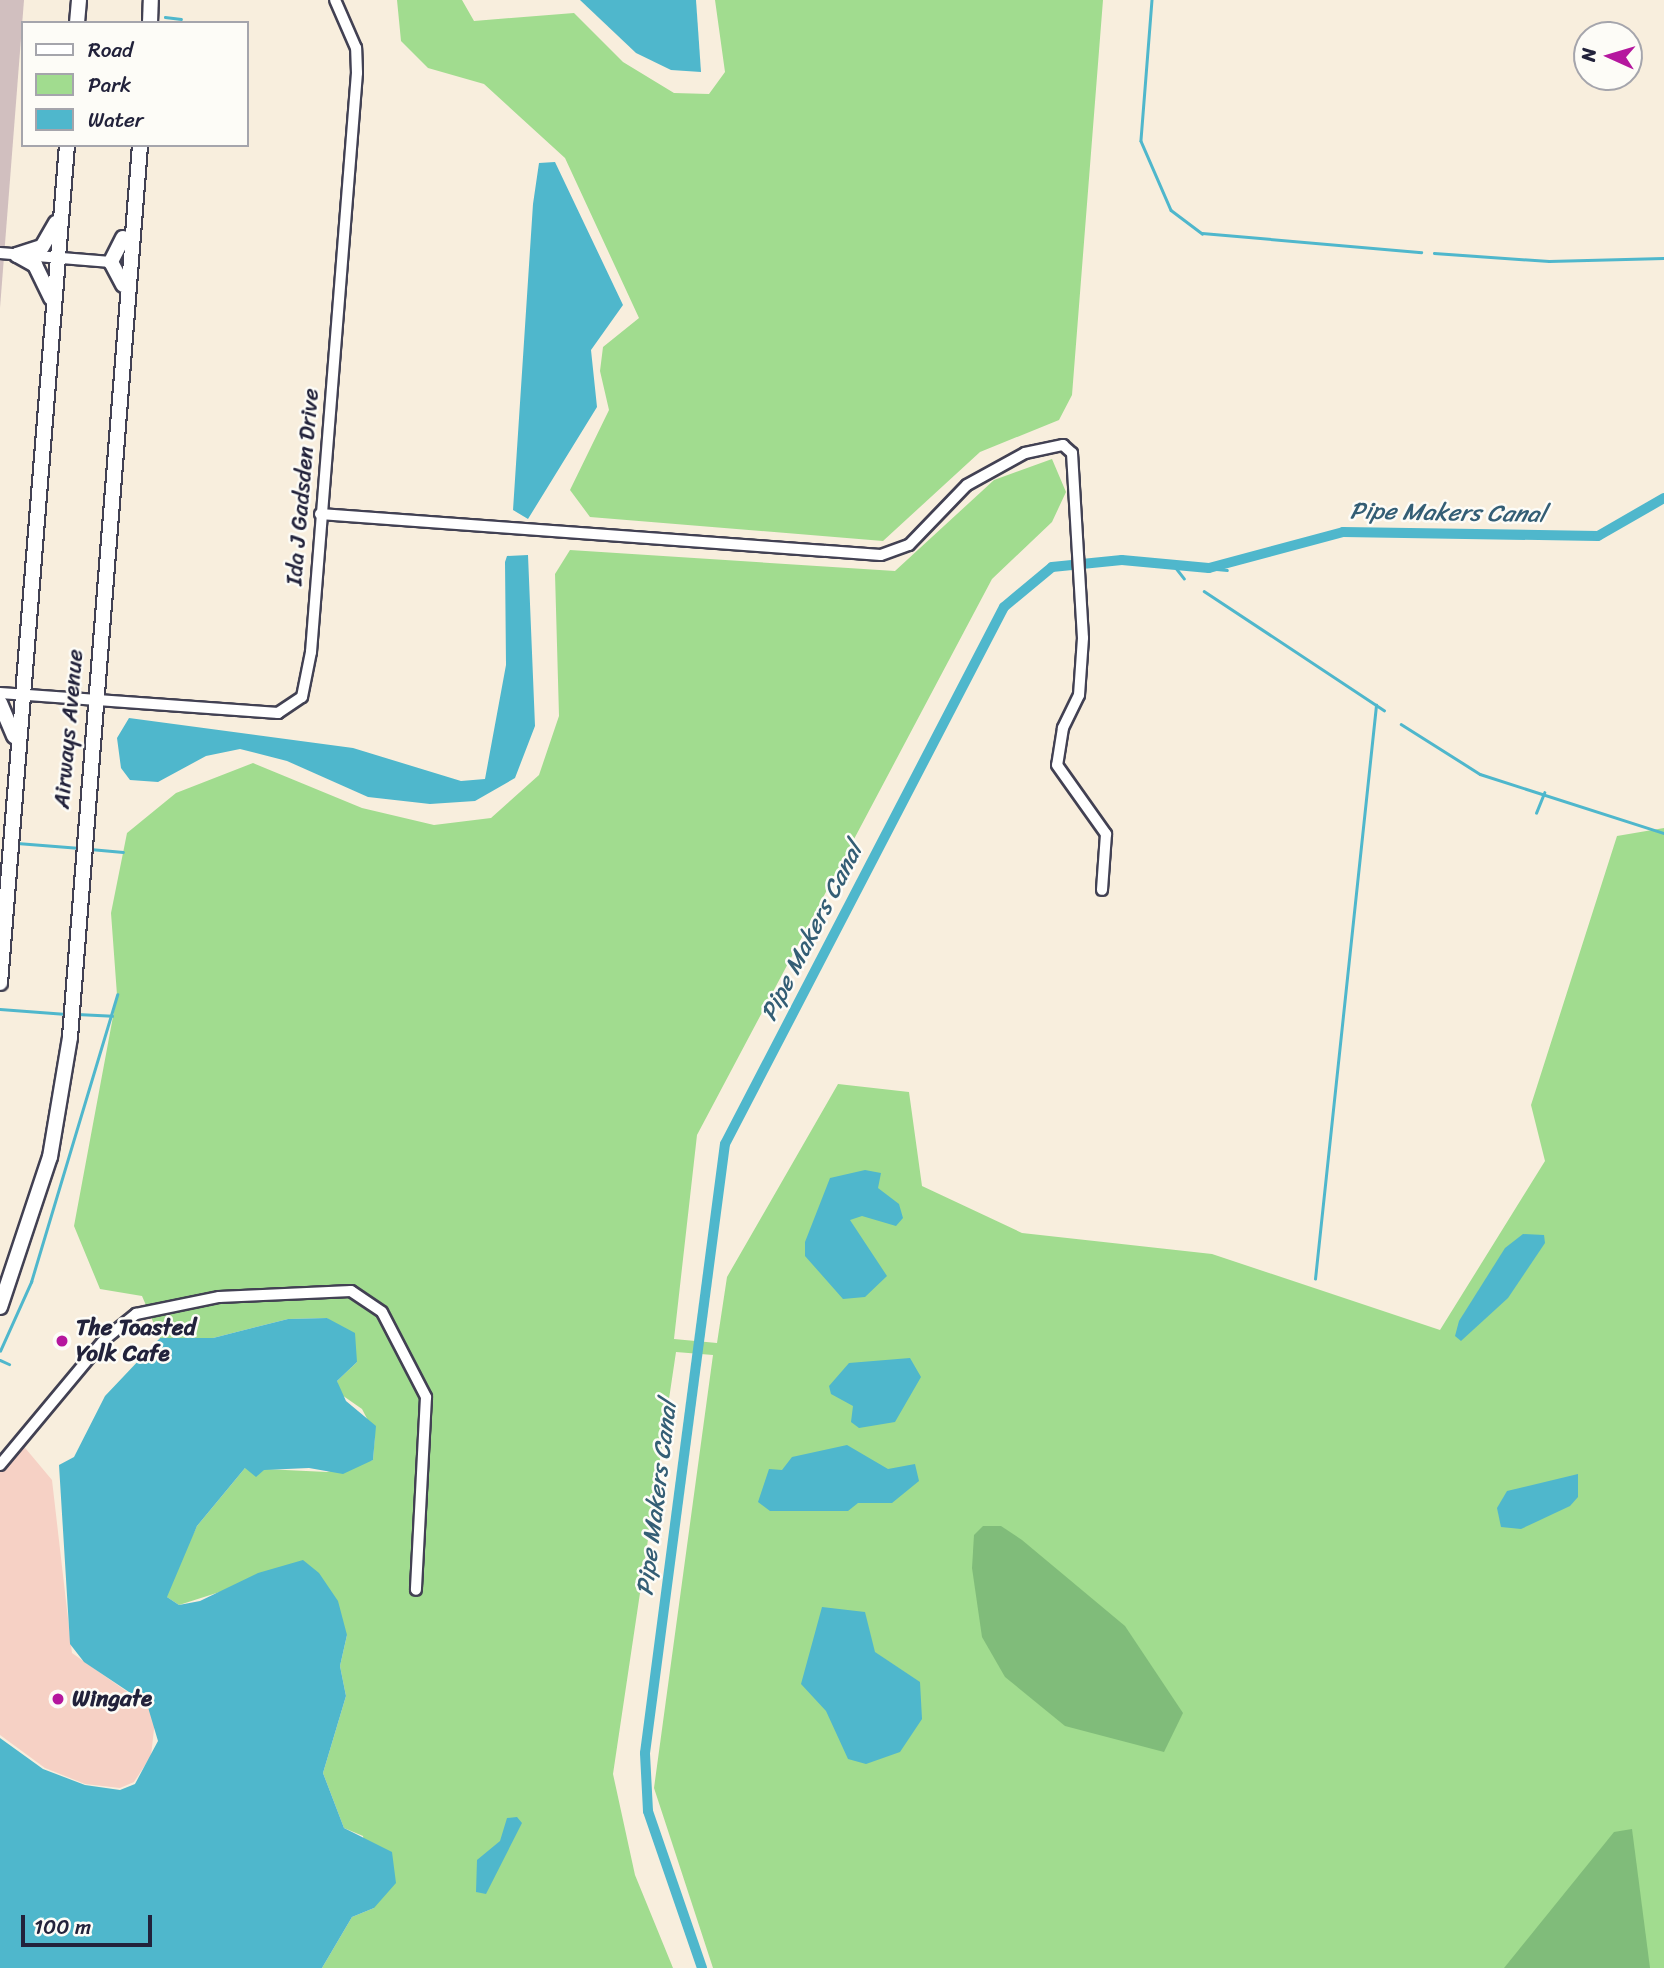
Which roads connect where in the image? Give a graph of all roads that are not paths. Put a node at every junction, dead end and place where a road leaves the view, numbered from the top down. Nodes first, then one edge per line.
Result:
1 (79, 0) edge
2 (151, 0) edge
3 (335, 0) edge
4 (77, 21) edge
5 (150, 21) edge
6 (67, 147) edge
7 (139, 147) edge
8 (133, 204) junction
9 (62, 205) junction
10 (0, 253) edge
11 (17, 255) junction
12 (59, 257) junction
13 (111, 262) junction
14 (126, 295) junction
15 (53, 309) junction
16 (320, 514) junction
17 (0, 693) edge
18 (24, 695) junction
19 (94, 699) junction
20 (0, 703) edge
21 (16, 792) junction
22 (1102, 890) dead end
23 (0, 983) edge
24 (0, 1307) edge
25 (0, 1465) edge
26 (416, 1590) dead end

1 - 4 main road
2 - 5 main road
3 - 16 street, Ida J Gadsden Drive
6 - 9 main road, Airways Avenue
7 - 8 main road, Airways Avenue
8 - 13 main road
8 - 14 main road, Airways Avenue
9 - 11 main road
9 - 12 main road, Airways Avenue
10 - 11 street
11 - 12 street
11 - 15 main road
12 - 13 street
12 - 15 main road, Airways Avenue
13 - 14 main road
14 - 19 main road, Airways Avenue
15 - 18 main road, Airways Avenue
16 - 19 street, Ida J Gadsden Drive
16 - 22 street
17 - 18 street, Ida J Gadsden Drive
18 - 19 street, Ida J Gadsden Drive
18 - 21 main road, Airways Avenue
19 - 24 main road, Airways Avenue
20 - 21 main road
21 - 23 main road, Airways Avenue
25 - 26 street

